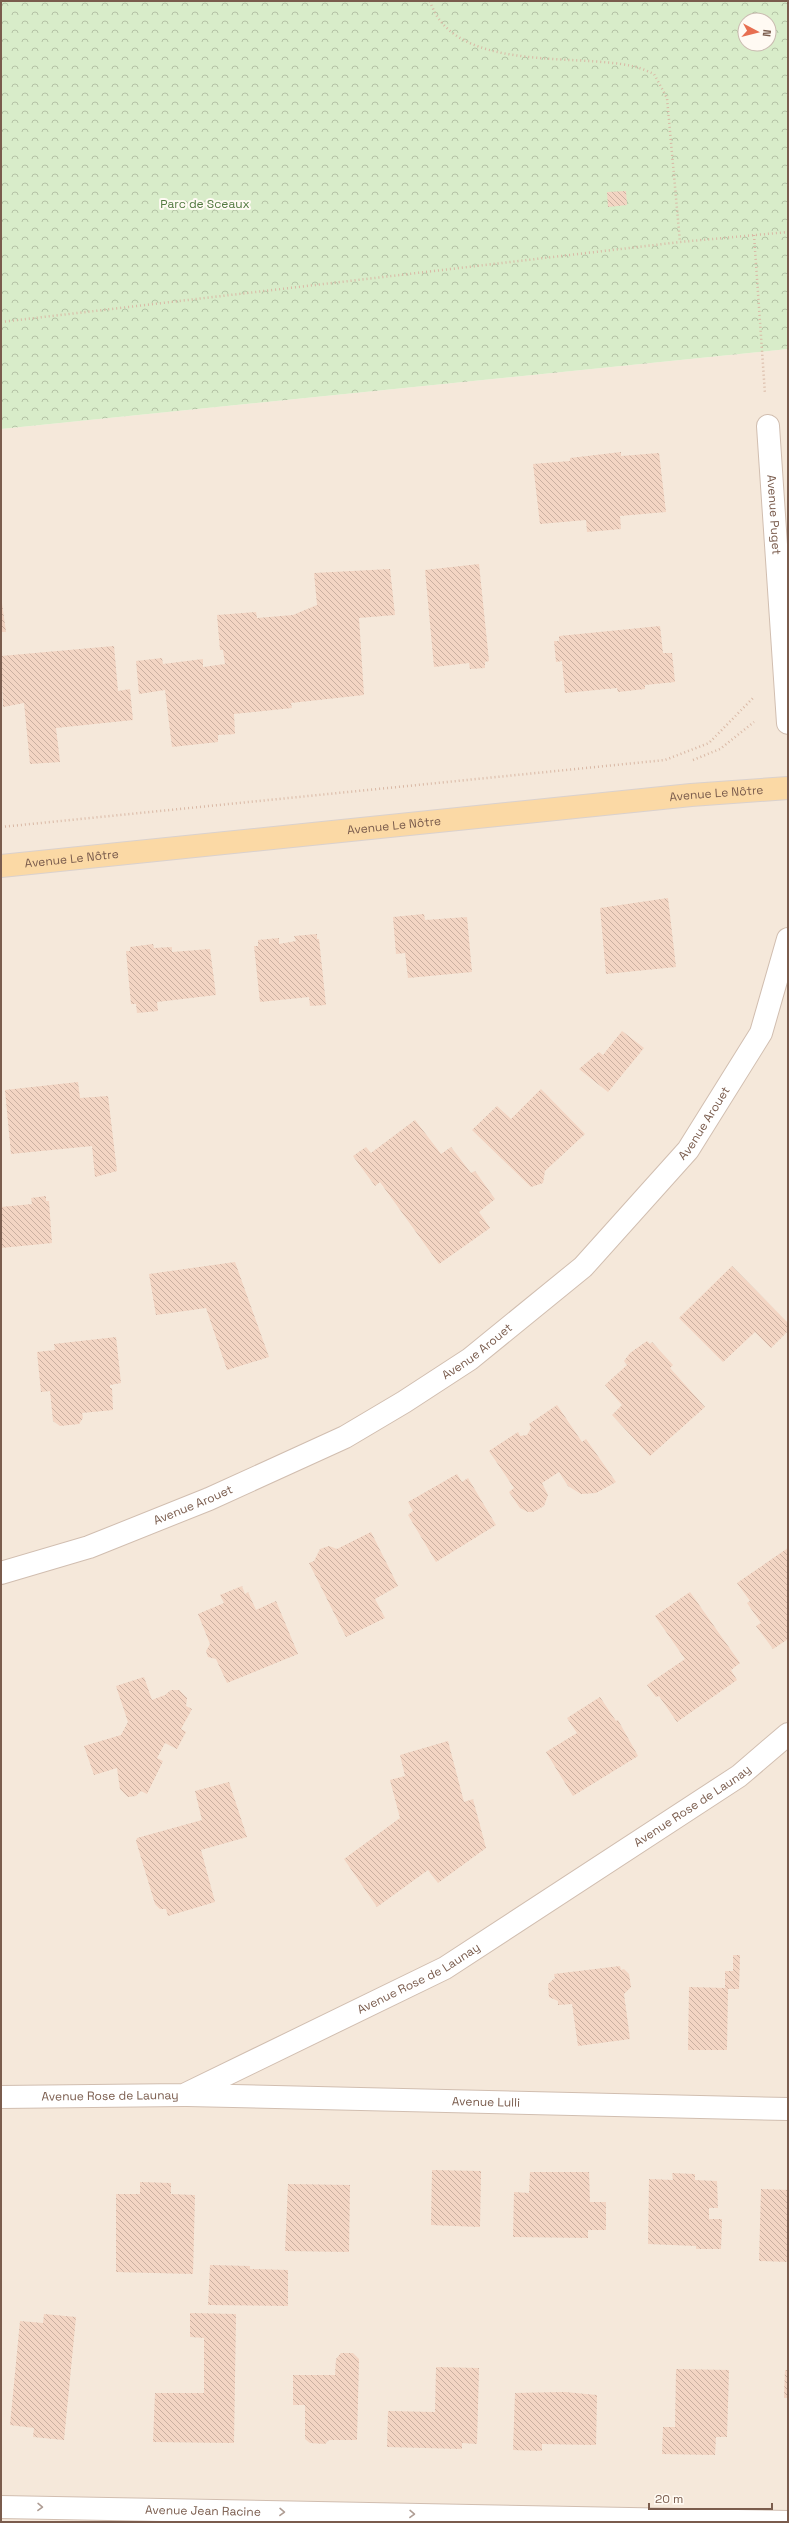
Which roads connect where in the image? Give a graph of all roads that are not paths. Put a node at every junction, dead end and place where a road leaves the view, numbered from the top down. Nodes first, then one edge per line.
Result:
1 (768, 426) road end
2 (788, 723) edge
3 (788, 788) edge
4 (1, 866) edge
5 (788, 939) edge
6 (1, 1573) edge
7 (788, 1734) edge
8 (184, 2095) junction
9 (1, 2097) edge
10 (788, 2109) edge
11 (1, 2506) edge
12 (788, 2522) edge

1 - 2 street, Avenue Puget
3 - 4 main road, Avenue Le Nôtre
5 - 6 street, Avenue Arouet
7 - 8 street, Avenue Rose de Launay
8 - 9 street, Avenue Rose de Launay
8 - 10 street, Avenue Lulli
11 -> 12 street, Avenue Jean Racine

